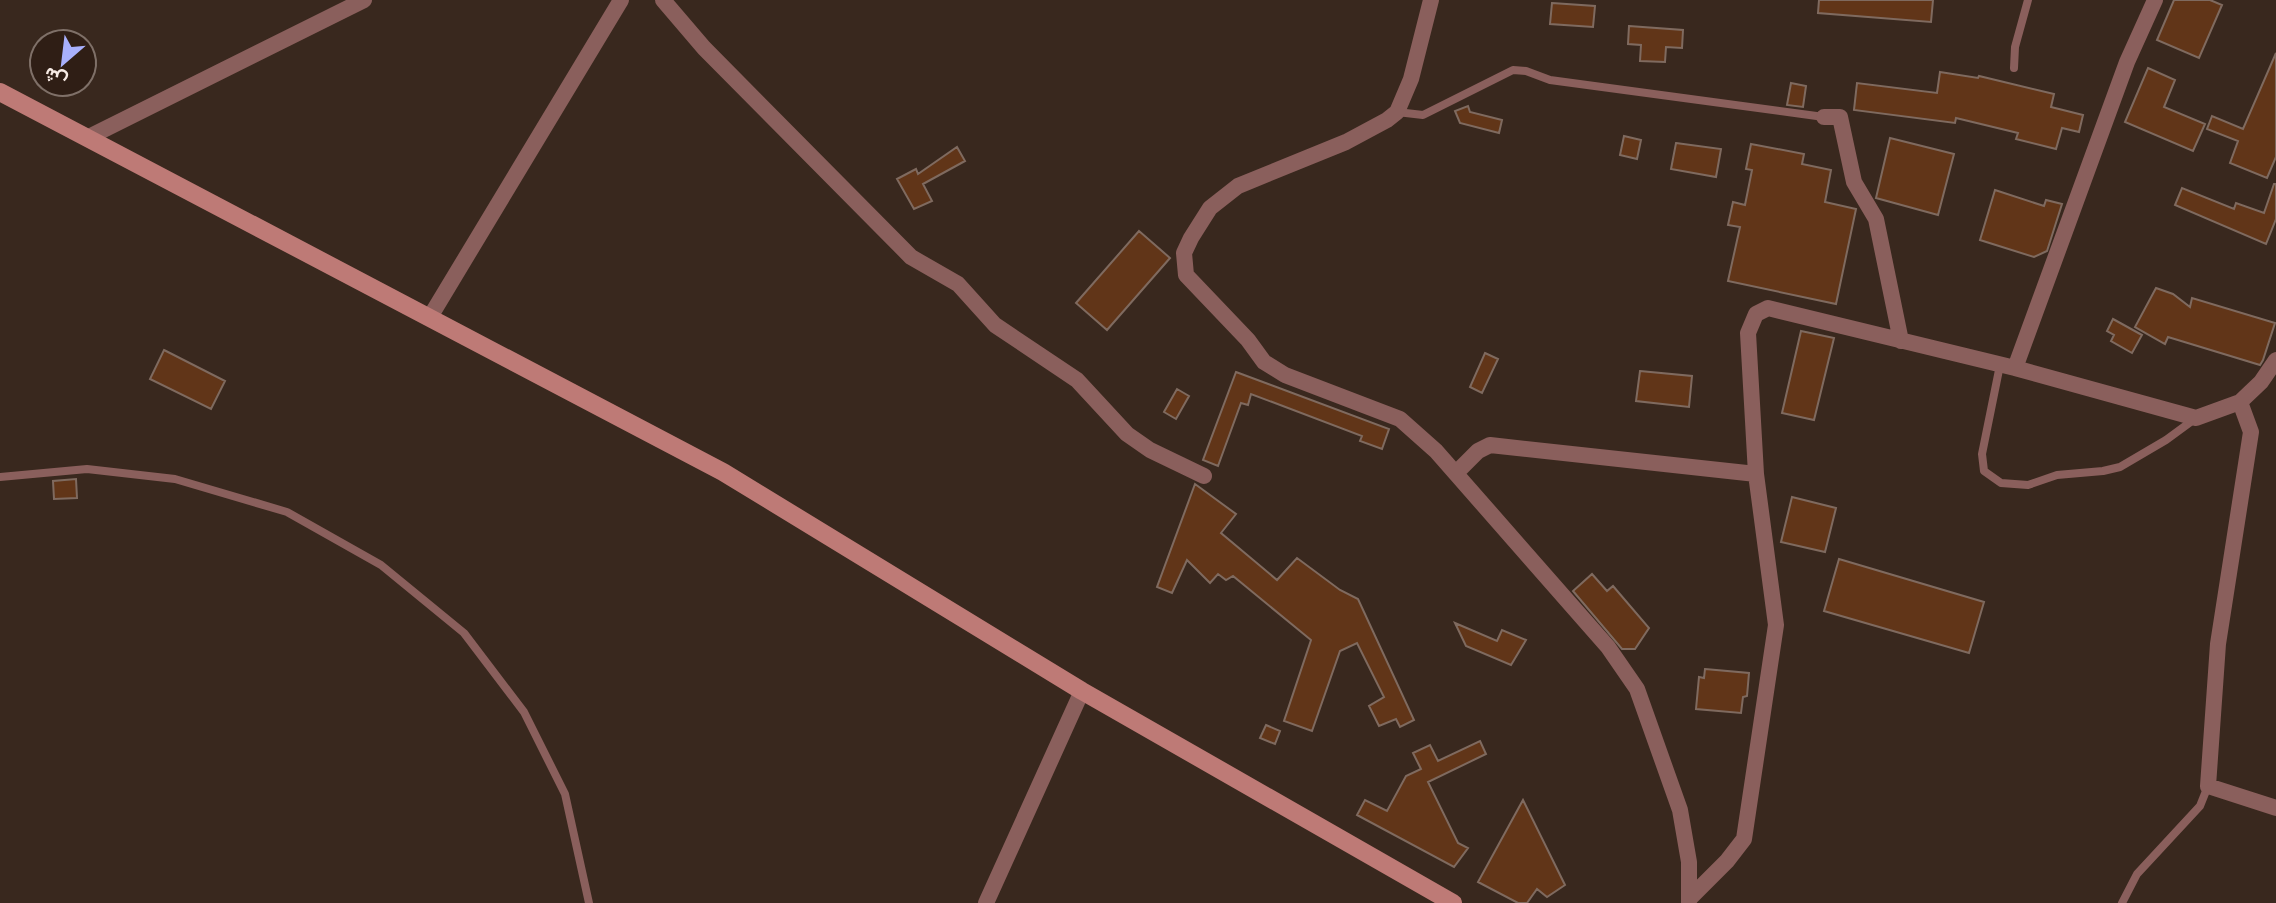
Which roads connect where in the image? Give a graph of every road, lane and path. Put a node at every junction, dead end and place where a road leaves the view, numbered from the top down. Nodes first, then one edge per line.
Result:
1 (364, 0) edge
2 (621, 0) edge
3 (663, 0) edge
4 (1431, 0) edge
5 (2028, 0) edge
6 (2155, 0) edge
7 (2014, 68) dead end
8 (5, 97) edge
9 (1397, 112) junction
10 (1824, 117) joint
11 (87, 138) junction
12 (430, 317) junction
13 (1901, 341) junction
14 (2276, 360) edge
15 (2007, 367) junction
16 (2240, 402) junction
17 (2196, 418) junction
18 (1456, 473) junction
19 (1756, 474) junction
20 (1204, 476) dead end
21 (0, 477) edge
22 (1082, 691) junction
23 (2208, 786) junction
24 (2276, 807) edge
25 (1690, 900) edge
26 (589, 903) edge
27 (986, 903) edge
28 (1453, 903) edge
29 (2122, 903) edge

1 - 11 street
2 - 12 street
3 - 20 street
4 - 9 street
5 - 7 lane
6 - 15 street
8 - 11 main road
9 - 10 lane
9 - 18 street
10 - 13 street
11 - 12 main road
12 - 22 main road
13 - 15 street
13 - 19 street
14 - 16 street
15 - 17 street
15 - 17 lane
16 - 17 street
16 - 23 street
18 - 19 street
18 - 25 street
19 - 25 street
21 - 26 lane
22 - 27 street
22 - 28 main road
23 - 24 street
23 - 29 lane

